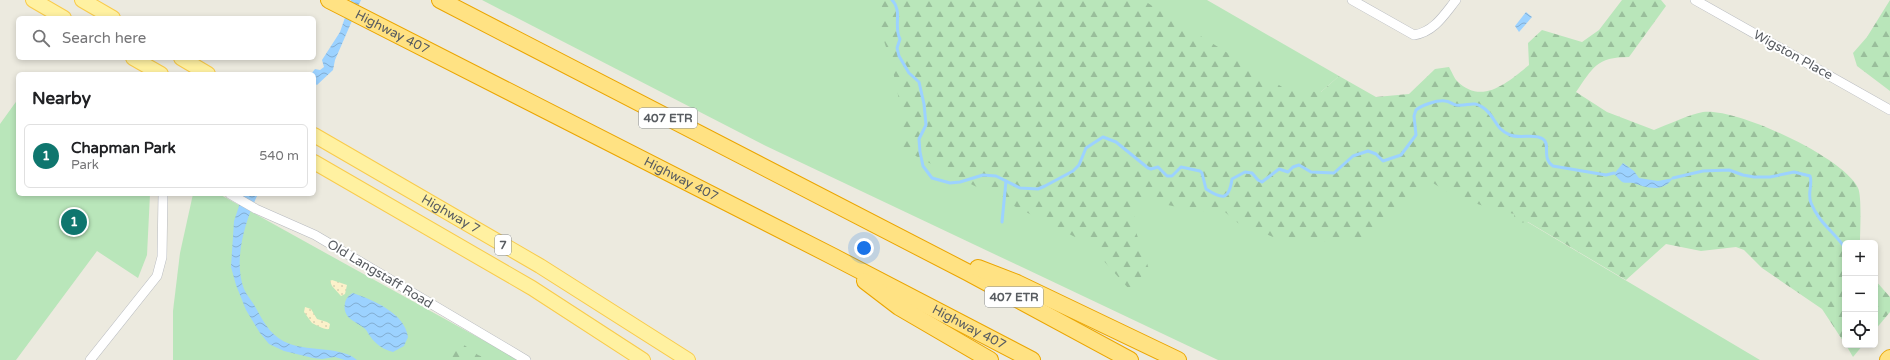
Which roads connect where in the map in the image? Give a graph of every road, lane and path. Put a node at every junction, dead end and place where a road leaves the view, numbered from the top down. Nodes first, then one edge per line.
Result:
1 (33, 0) edge
2 (82, 0) edge
3 (329, 0) edge
4 (440, 0) edge
5 (1352, 0) edge
6 (1456, 0) edge
7 (1695, 0) edge
8 (61, 16) edge
9 (109, 16) edge
10 (136, 60) edge
11 (184, 60) edge
12 (158, 72) edge
13 (204, 72) edge
14 (1890, 110) edge
15 (316, 136) edge
16 (316, 163) edge
17 (163, 196) edge
18 (233, 196) edge
19 (897, 236) junction
20 (834, 256) junction
21 (90, 360) edge
22 (526, 360) edge
23 (643, 360) edge
24 (688, 360) edge
25 (990, 360) edge
26 (1032, 360) edge
27 (1130, 360) edge
28 (1178, 360) edge

1 - 8 main road
2 - 9 main road
3 - 20 highway, Highway 407
4 - 19 highway, 407 ETR
5 - 6 street
7 - 14 street, Wigston Place
10 - 12 main road
11 - 13 main road
15 - 24 main road, Highway 7 / 7
16 - 23 main road, Highway 7 / 7
17 - 21 street
18 - 22 street, Old Langstaff Road
19 - 27 highway, 407 ETR
19 - 28 highway
20 - 25 highway
20 - 26 highway, Highway 407

